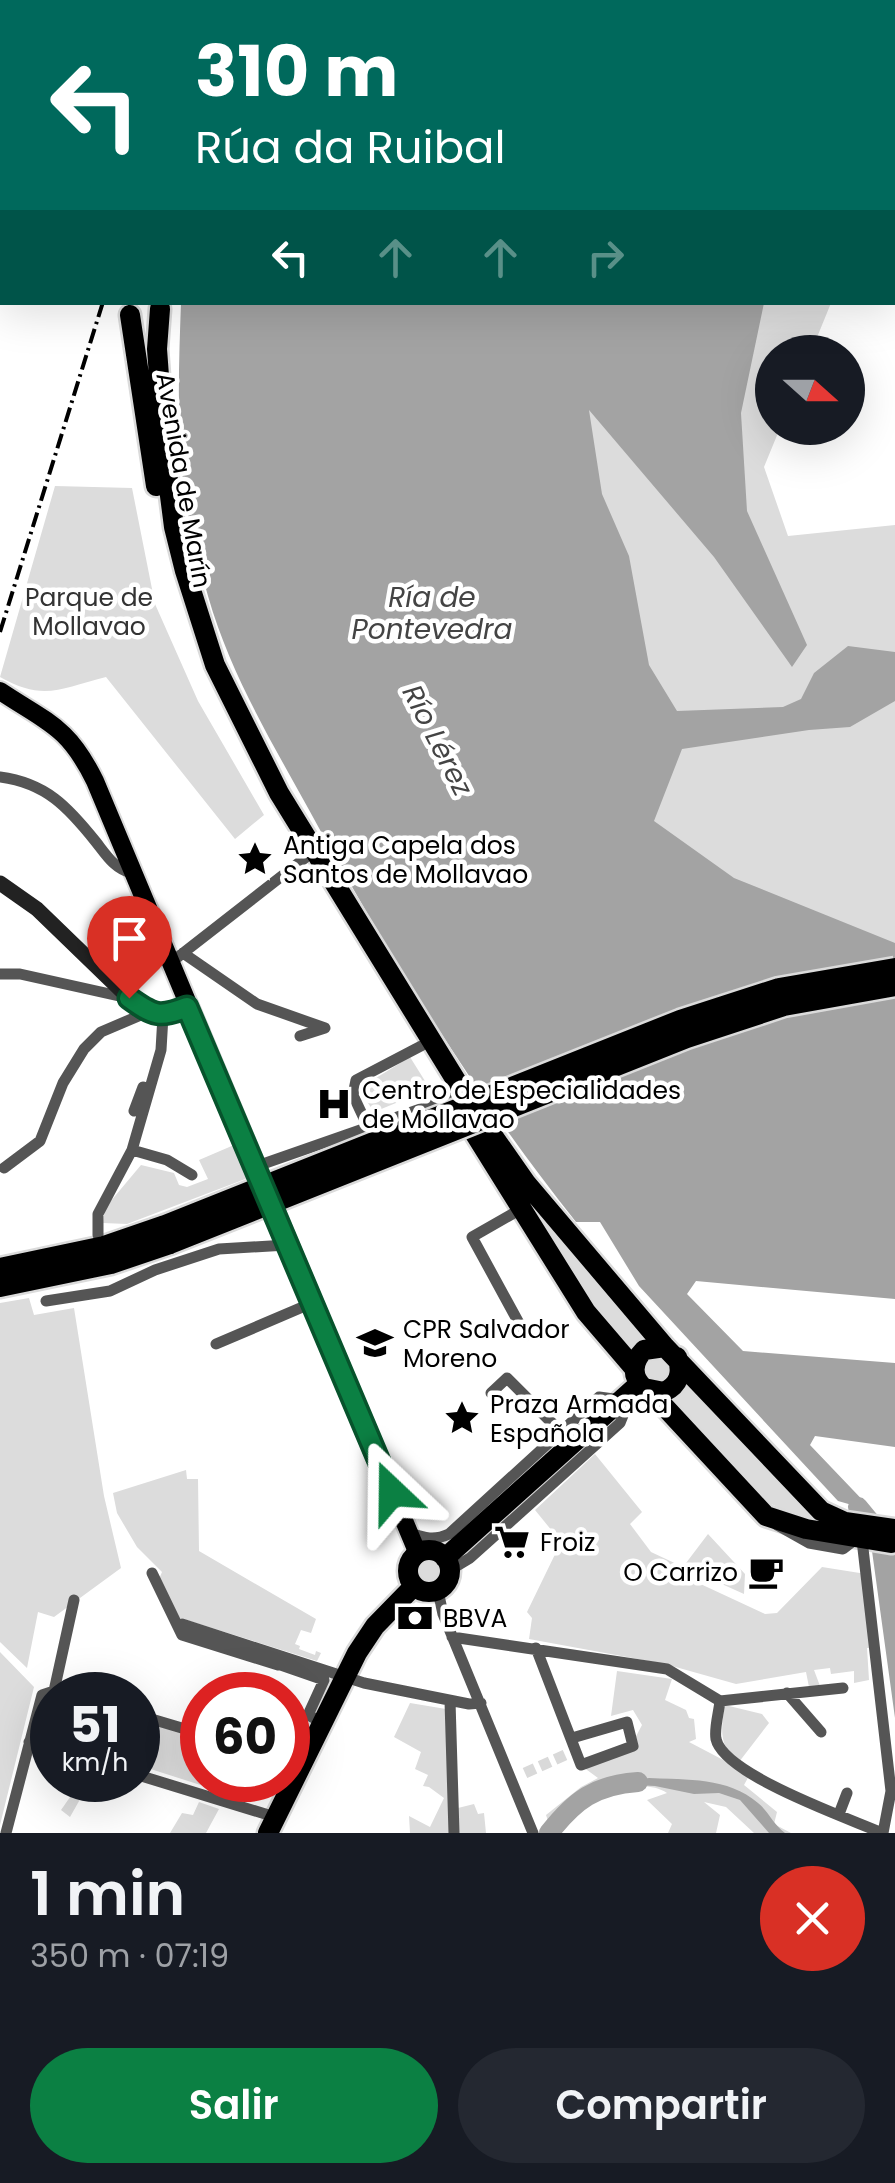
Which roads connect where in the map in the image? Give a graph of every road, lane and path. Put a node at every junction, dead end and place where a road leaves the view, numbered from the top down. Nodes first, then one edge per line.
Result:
1 (161, 306) edge
2 (126, 309) edge
3 (2, 692) edge
4 (0, 778) edge
5 (305, 858) junction
6 (131, 873) junction
7 (0, 883) edge
8 (177, 958) junction
9 (895, 968) edge
10 (0, 974) edge
11 (895, 986) edge
12 (129, 998) junction
13 (187, 1007) junction
14 (158, 1017) junction
15 (300, 1036) dead end
16 (421, 1046) junction
17 (452, 1098) junction
18 (134, 1111) dead end
19 (368, 1127) junction
20 (132, 1150) junction
21 (254, 1167) junction
22 (4, 1168) dead end
23 (192, 1176) dead end
24 (521, 1208) junction
25 (167, 1234) junction
26 (98, 1235) dead end
27 (288, 1245) junction
28 (0, 1268) edge
29 (0, 1288) edge
30 (46, 1301) dead end
31 (312, 1303) junction
32 (526, 1336) dead end
33 (216, 1344) dead end
34 (671, 1352) junction
35 (641, 1381) junction
36 (491, 1393) dead end
37 (621, 1400) junction
38 (561, 1432) junction
39 (474, 1522) junction
40 (410, 1533) junction
41 (894, 1534) edge
42 (862, 1536) junction
43 (418, 1554) junction
44 (448, 1564) junction
45 (152, 1574) dead end
46 (414, 1586) junction
47 (438, 1591) junction
48 (74, 1600) dead end
49 (182, 1624) dead end
50 (452, 1637) junction
51 (536, 1648) junction
52 (261, 1650) junction
53 (278, 1665) junction
54 (54, 1672) edge
55 (344, 1677) junction
56 (843, 1688) dead end
57 (787, 1694) junction
58 (720, 1700) junction
59 (450, 1701) junction
60 (481, 1703) junction
61 (322, 1722) junction
62 (821, 1732) dead end
63 (310, 1740) edge
64 (30, 1742) edge
65 (571, 1748) junction
66 (525, 1773) tunnel mouth
67 (510, 1779) junction
68 (160, 1783) edge
69 (847, 1793) dead end
70 (839, 1814) junction
71 (271, 1825) edge
72 (6, 1833) edge
73 (454, 1833) edge
74 (533, 1833) edge
75 (883, 1833) edge

1 - 2 highway
1 - 34 highway, Avenida de Marín
2 - 5 highway, Avenida de Marín
3 - 6 main road
4 - 6 street
5 - 8 street
5 - 16 highway, Avenida de Marín
6 - 8 main road
7 - 12 street
8 - 13 main road
8 - 15 street
9 - 25 highway, bridge
10 - 12 street
11 - 25 highway, bridge
12 - 14 street
13 - 14 street
13 - 21 main road
14 - 18 street
14 - 20 street
14 - 22 street
16 - 17 highway, Avenida de Marín
16 - 19 street
17 - 19 street
17 - 24 highway, Avenida de Marín
19 - 21 street
20 - 23 street
20 - 26 street
21 - 27 main road
24 - 32 street
24 - 35 highway, Avenida de Marín
25 - 28 highway
25 - 29 highway
27 - 30 street
27 - 31 main road
31 - 33 street
31 - 40 main road
34 - 35 highway
34 - 35 highway
34 - 42 highway, Avenida de Marín
35 - 37 highway
35 - 42 highway, Avenida de Marín
36 - 38 street
37 - 38 street
37 - 39 highway
37 - 44 street
38 - 39 street
39 - 40 street
39 - 44 highway
40 - 43 main road
41 - 42 highway, Avenida de Marín
42 - 75 street
43 - 44 highway
43 - 46 highway
44 - 47 highway
45 - 53 street
46 - 47 highway
46 - 55 highway
47 - 50 street
48 - 54 street
49 - 52 street
50 - 51 street
50 - 60 street
51 - 58 street
51 - 65 street
52 - 53 street
52 - 55 street
53 - 61 street
55 - 59 street
55 - 61 highway
56 - 57 street
57 - 58 street
57 - 62 street
58 - 70 street
59 - 60 street
59 - 73 street
60 - 67 street
61 - 63 highway
64 - 72 street
65 - 65 street
66 - 67 street
67 - 74 street
68 - 71 street
69 - 70 street
70 - 75 street

